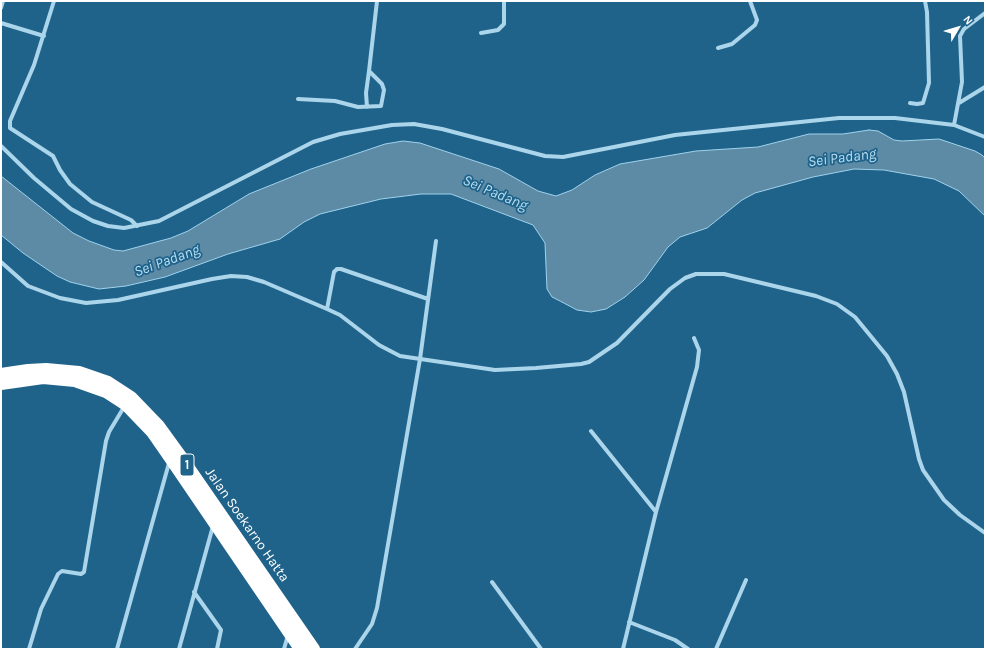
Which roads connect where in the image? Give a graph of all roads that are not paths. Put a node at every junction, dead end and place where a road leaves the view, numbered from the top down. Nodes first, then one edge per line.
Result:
1 (3, 1) edge
2 (54, 1) edge
3 (377, 1) edge
4 (504, 1) edge
5 (750, 1) edge
6 (925, 1) edge
7 (1, 8) edge
8 (985, 13) edge
9 (1, 23) edge
10 (481, 33) dead end
11 (44, 36) junction
12 (718, 48) dead end
13 (369, 71) junction
14 (985, 87) edge
15 (298, 99) dead end
16 (910, 103) dead end
17 (959, 103) junction
18 (367, 107) junction
19 (954, 125) junction
20 (985, 137) edge
21 (1, 146) edge
22 (137, 226) junction
23 (436, 241) dead end
24 (1, 262) edge
25 (428, 298) junction
26 (327, 309) junction
27 (694, 338) dead end
28 (420, 359) junction
29 (1, 374) edge
30 (1, 384) edge
31 (126, 405) junction
32 (591, 431) dead end
33 (173, 453) junction
34 (656, 512) junction
35 (217, 516) junction
36 (985, 533) edge
37 (746, 580) dead end
38 (492, 582) dead end
39 (194, 592) junction
40 (629, 622) junction
41 (289, 633) junction
42 (29, 649) edge
43 (117, 649) edge
44 (179, 649) edge
45 (217, 649) edge
46 (284, 649) edge
47 (300, 649) edge
48 (314, 649) edge
49 (355, 649) edge
50 (541, 649) edge
51 (623, 649) edge
52 (688, 649) edge
53 (716, 649) edge

1 - 7 street
2 - 11 street
3 - 13 street
4 - 10 street
5 - 12 street
6 - 16 street
8 - 17 street
9 - 11 street
11 - 22 street
13 - 18 street
13 - 18 street
14 - 17 street
15 - 18 street
17 - 19 street
19 - 20 street
19 - 22 street
21 - 22 street
23 - 25 street
24 - 26 street
25 - 26 street
25 - 28 street
26 - 28 street
27 - 34 street
28 - 36 street
28 - 49 street
29 - 33 highway, Jalan Soekarno Hatta / 1
30 - 31 highway, Jalan Soekarno Hatta / 1
31 - 33 highway, Jalan Soekarno Hatta / 1
31 - 42 street
32 - 34 street
33 - 35 highway, Jalan Soekarno Hatta / 1
33 - 43 street
34 - 40 street
35 - 39 street
35 - 41 highway, Jalan Soekarno Hatta / 1
35 - 48 highway, Jalan Soekarno Hatta / 1
37 - 53 street
38 - 50 street
39 - 44 street
39 - 45 street
40 - 51 street
40 - 52 street
41 - 46 street
41 - 47 highway, Jalan Soekarno Hatta / 1

